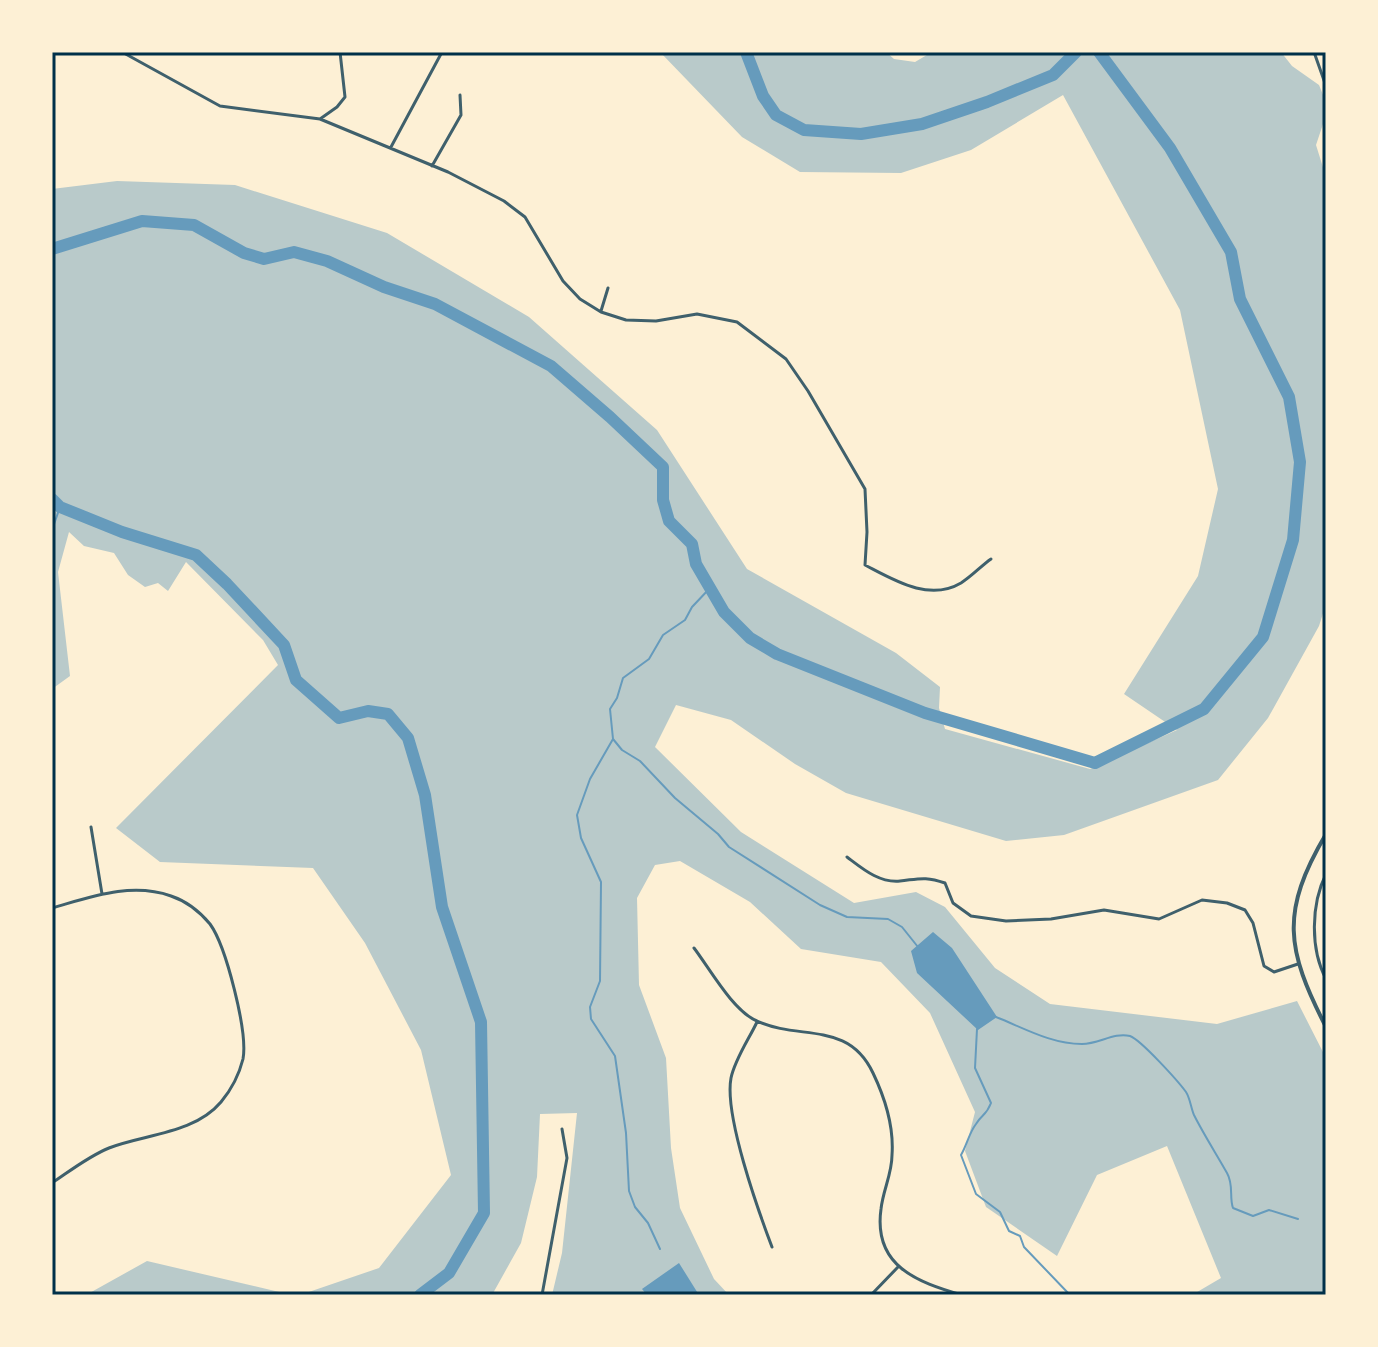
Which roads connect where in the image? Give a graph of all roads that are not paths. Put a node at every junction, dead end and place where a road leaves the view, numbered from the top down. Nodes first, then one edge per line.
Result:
1 (122, 52) edge
2 (340, 52) edge
3 (442, 52) edge
4 (1314, 52) edge
5 (1326, 86) edge
6 (460, 95) dead end
7 (320, 119) junction
8 (391, 147) junction
9 (432, 166) junction
10 (608, 288) dead end
11 (601, 312) junction
12 (991, 559) dead end
13 (91, 827) dead end
14 (1326, 834) edge
15 (847, 857) dead end
16 (1326, 874) edge
17 (102, 894) junction
18 (52, 908) edge
19 (694, 948) dead end
20 (1298, 964) junction
21 (1326, 979) edge
22 (757, 1022) junction
23 (1326, 1027) edge
24 (562, 1129) dead end
25 (52, 1183) edge
26 (772, 1247) dead end
27 (898, 1267) junction
28 (542, 1295) edge
29 (871, 1295) edge
30 (962, 1295) edge

1 - 7 street
2 - 7 street
3 - 8 street
4 - 5 street
6 - 9 street
7 - 8 street
8 - 9 street
9 - 11 street
10 - 11 street
11 - 12 street
13 - 17 street
14 - 20 street
15 - 20 street
16 - 21 street
17 - 18 street
17 - 25 street
19 - 22 street
20 - 23 street
22 - 26 street
22 - 27 street
24 - 28 street
27 - 29 street
27 - 30 street

